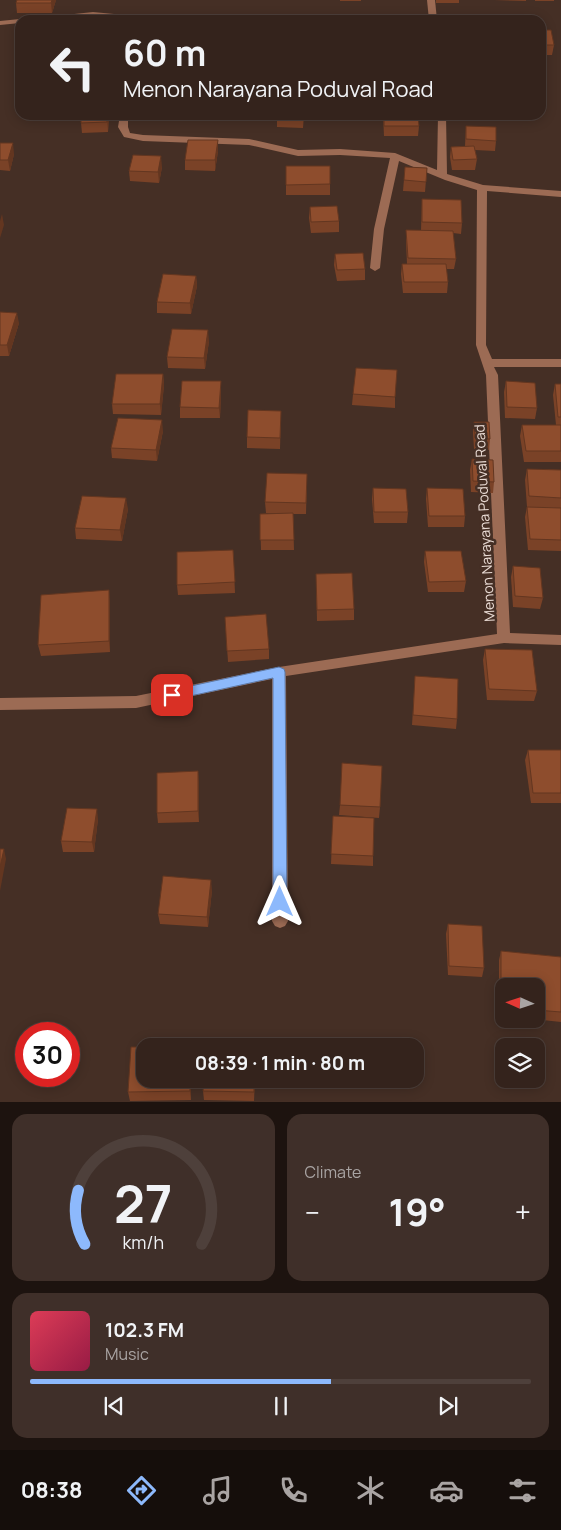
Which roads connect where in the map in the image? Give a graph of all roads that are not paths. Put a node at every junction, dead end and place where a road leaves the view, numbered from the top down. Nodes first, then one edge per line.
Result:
1 (431, 0) edge
2 (433, 15) edge
3 (15, 22) edge
4 (0, 23) edge
5 (124, 120) edge
6 (442, 120) edge
7 (395, 156) junction
8 (442, 175) junction
9 (482, 188) junction
10 (561, 194) edge
11 (375, 268) dead end
12 (488, 363) junction
13 (561, 363) edge
14 (504, 638) junction
15 (561, 640) edge
16 (279, 672) junction
17 (0, 704) edge
18 (280, 921) dead end

1 - 2 street
3 - 4 street
5 - 7 street
6 - 8 street
7 - 8 street
7 - 11 street
8 - 9 street
9 - 10 street
9 - 12 street, Menon Narayana Poduval Road
12 - 13 street
12 - 14 street, Menon Narayana Poduval Road
14 - 15 street
14 - 16 street, Menon Narayana Poduval Road
16 - 17 street, Menon Narayana Poduval Road
16 - 18 street

